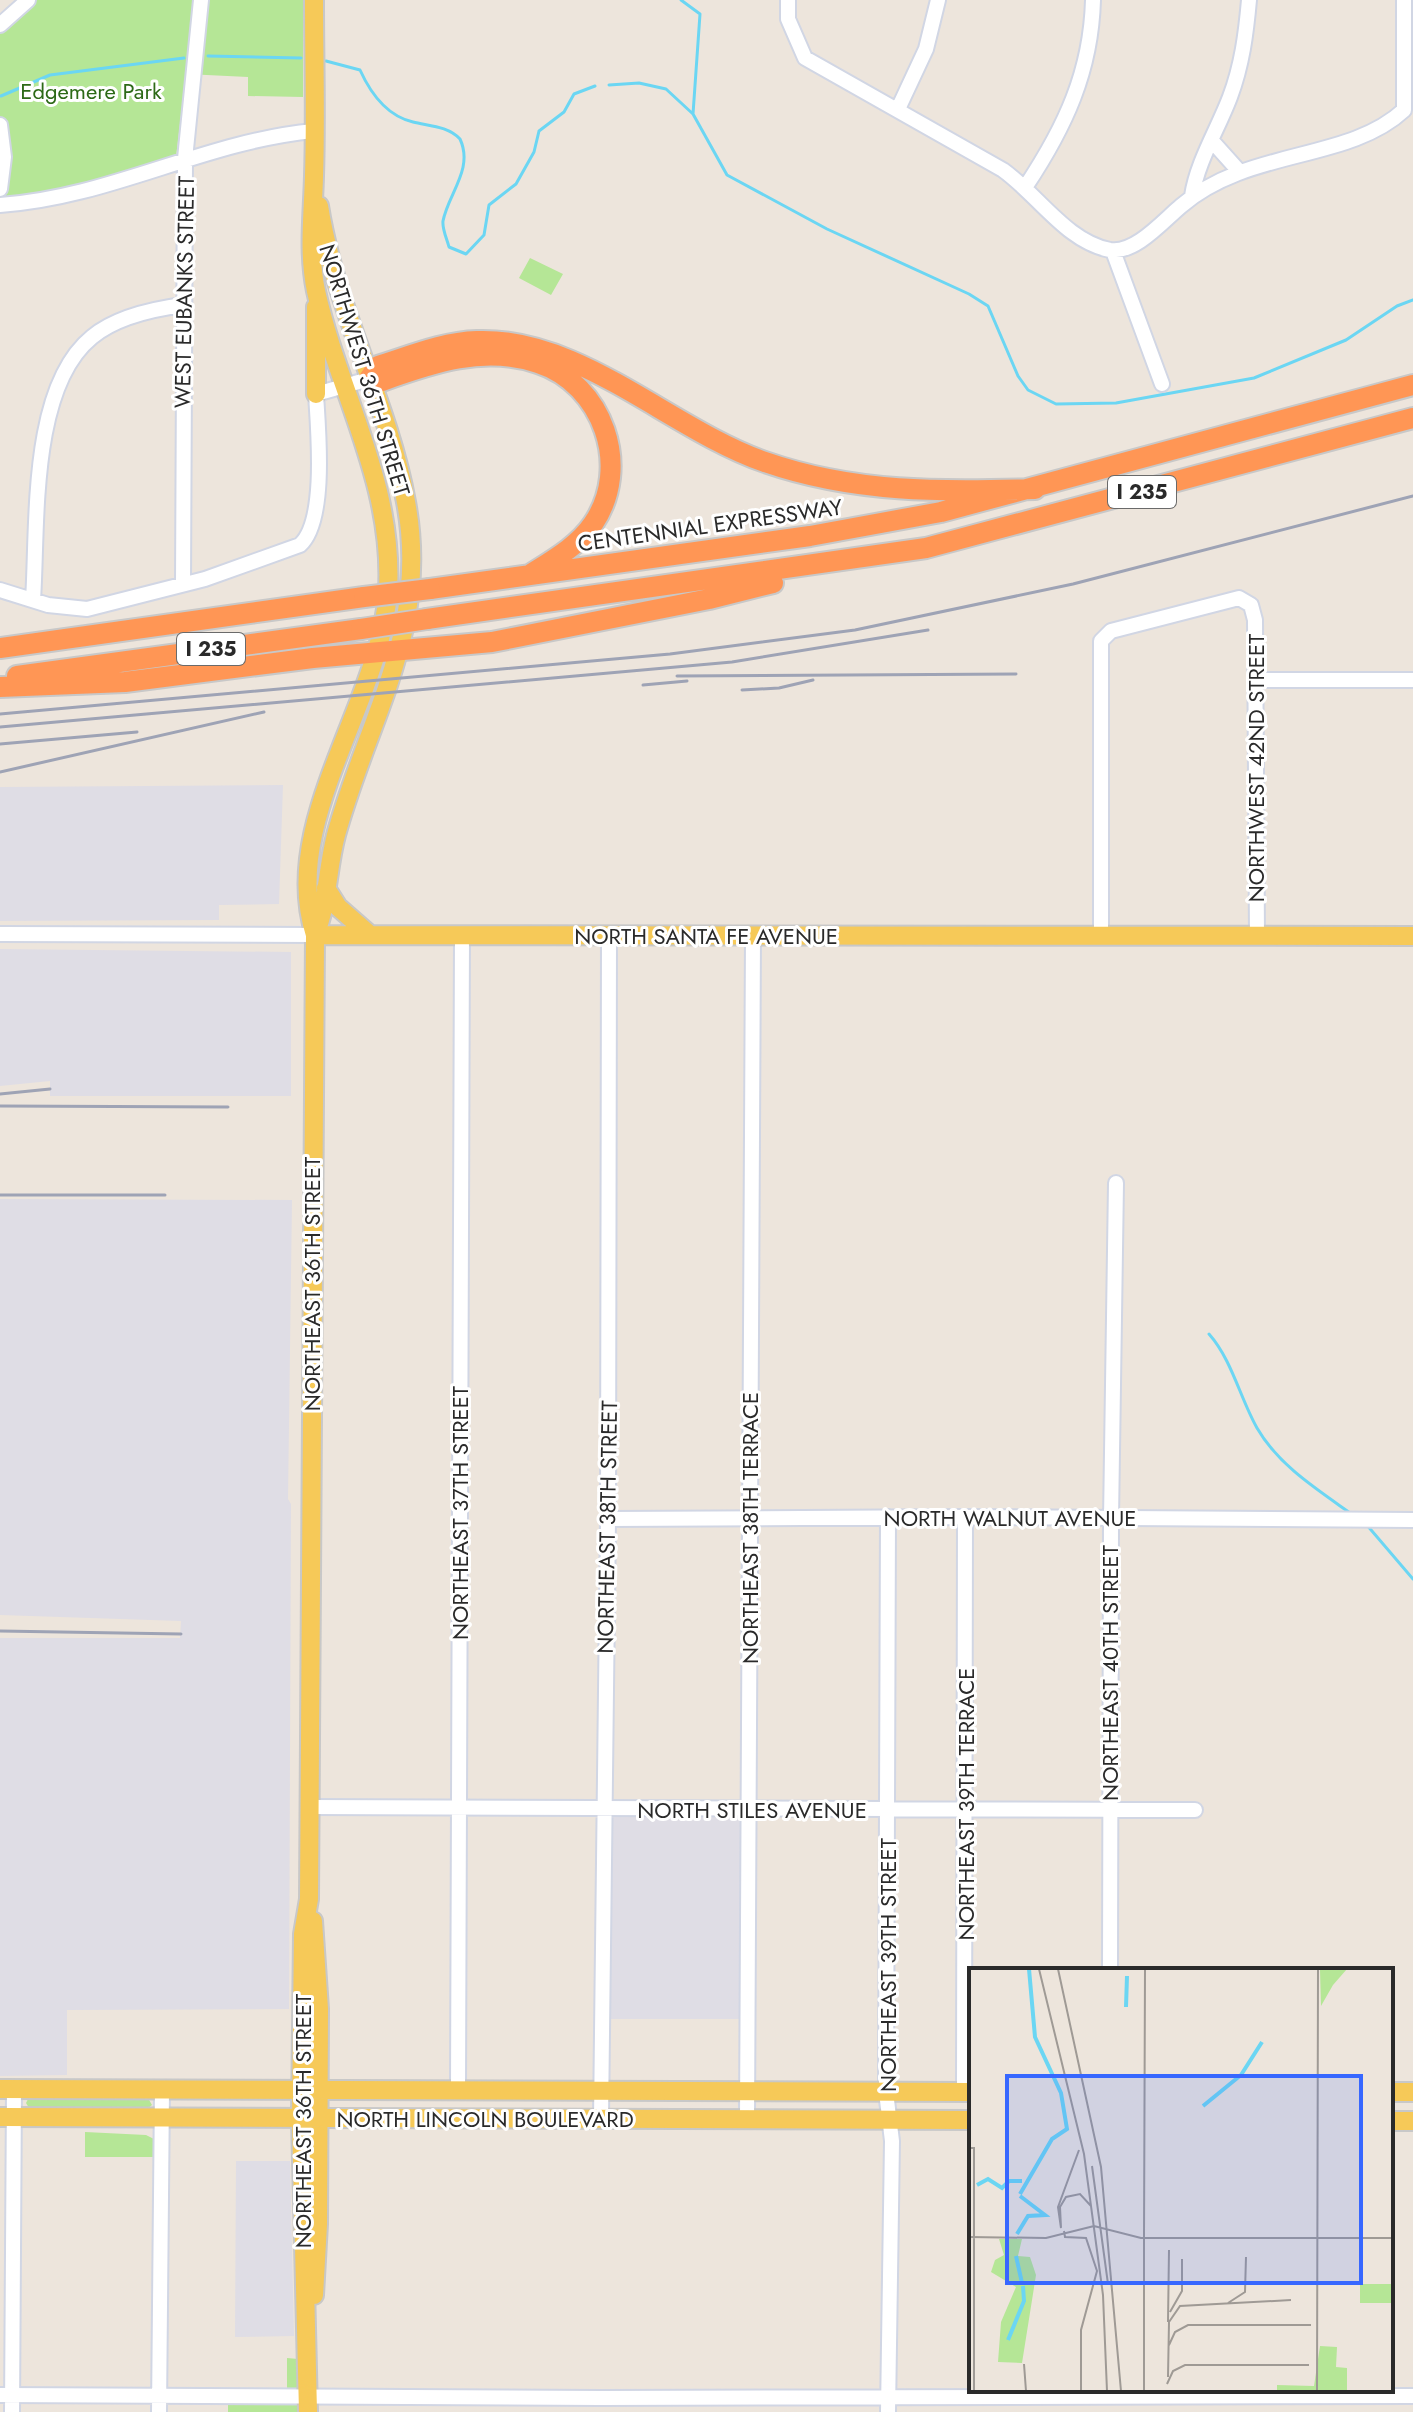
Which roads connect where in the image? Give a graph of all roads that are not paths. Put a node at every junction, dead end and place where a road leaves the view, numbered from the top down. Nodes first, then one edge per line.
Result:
1 (28, 0) edge
2 (201, 0) edge
3 (314, 0) edge
4 (788, 0) edge
5 (938, 0) edge
6 (1093, 0) edge
7 (1249, 0) edge
8 (1404, 0) edge
9 (0, 25) edge
10 (898, 109) junction
11 (0, 125) edge
12 (314, 131) junction
13 (1212, 141) junction
14 (185, 159) junction
15 (1238, 170) junction
16 (314, 175) junction
17 (1026, 186) junction
18 (0, 189) edge
19 (1192, 196) junction
20 (0, 205) edge
21 (1113, 251) junction
22 (316, 293) junction
23 (183, 305) junction
24 (369, 379) junction
25 (1162, 384) dead end
26 (1413, 385) edge
27 (347, 388) junction
28 (316, 394) junction
29 (1413, 418) edge
30 (1035, 489) junction
31 (870, 558) junction
32 (531, 574) junction
33 (183, 584) junction
34 (0, 590) edge
35 (33, 600) junction
36 (0, 648) edge
37 (401, 652) junction
38 (374, 654) junction
39 (0, 678) edge
40 (1255, 680) junction
41 (1413, 680) edge
42 (0, 687) edge
43 (326, 888) junction
44 (0, 934) edge
45 (315, 935) junction
46 (370, 935) junction
47 (462, 935) junction
48 (609, 935) junction
49 (753, 936) junction
50 (1101, 936) junction
51 (1257, 936) junction
52 (1413, 936) edge
53 (1116, 1183) dead end
54 (888, 1517) junction
55 (965, 1517) junction
56 (608, 1519) junction
57 (751, 1519) junction
58 (1111, 1519) junction
59 (1413, 1520) edge
60 (309, 1807) junction
61 (459, 1807) junction
62 (747, 1809) junction
63 (602, 1810) junction
64 (888, 1810) junction
65 (967, 1810) junction
66 (1110, 1810) junction
67 (1195, 1810) dead end
68 (1110, 1968) edge
69 (7, 2089) edge
70 (162, 2089) junction
71 (310, 2089) junction
72 (458, 2090) junction
73 (601, 2091) junction
74 (747, 2091) junction
75 (886, 2092) junction
76 (968, 2092) edge
77 (7, 2117) edge
78 (162, 2117) junction
79 (310, 2119) junction
80 (601, 2119) junction
81 (747, 2120) junction
82 (891, 2120) junction
83 (969, 2120) edge
84 (1181, 2394) edge
85 (6, 2395) edge
86 (159, 2395) junction
87 (745, 2396) junction
88 (889, 2396) junction
89 (1413, 2396) edge
90 (308, 2404) edge
91 (457, 2405) edge
92 (601, 2405) edge
93 (12, 2412) edge
94 (159, 2412) edge
95 (745, 2412) edge
96 (888, 2412) edge

1 - 9 street
2 - 14 street, WEST EUBANKS STREET
3 - 12 main road, NORTHWEST 36TH STREET
4 - 10 street
5 - 10 street
6 - 17 street
7 - 13 street
8 - 15 street
10 - 17 street
11 - 18 street
12 - 14 street
12 - 16 main road, NORTHWEST 36TH STREET
13 - 15 street
13 - 19 street
14 - 20 street
14 - 23 street, WEST EUBANKS STREET
15 - 19 street
16 - 22 main road, NORTHWEST 36TH STREET
16 - 24 main road, NORTHWEST 36TH STREET
17 - 21 street
19 - 21 street
21 - 25 street
22 - 27 main road, NORTHWEST 36TH STREET
22 - 28 main road
23 - 33 street, WEST EUBANKS STREET
23 - 35 street
24 - 27 street
24 - 30 highway
24 - 32 highway
24 - 37 main road, NORTHWEST 36TH STREET
26 - 30 highway, CENTENNIAL EXPRESSWAY / I 235
27 - 28 street
27 - 38 main road, NORTHWEST 36TH STREET
28 - 33 street
29 - 31 highway, I 235
30 - 32 highway, CENTENNIAL EXPRESSWAY / I 235
31 - 37 highway
31 - 39 highway, I 235, bridge
32 - 36 highway, CENTENNIAL EXPRESSWAY / I 235, bridge
33 - 35 street
34 - 35 street
37 - 38 highway
37 - 43 main road, NORTHWEST 36TH STREET
38 - 42 highway
38 - 45 main road, NORTHEAST 36TH STREET
40 - 41 street
40 - 50 street, NORTHWEST 42ND STREET
40 - 51 street, NORTHWEST 42ND STREET
43 - 45 main road, NORTHWEST 36TH STREET
43 - 46 main road
44 - 45 street, NORTH SANTA FE AVENUE
45 - 46 main road, NORTH SANTA FE AVENUE
45 - 60 main road, NORTHEAST 36TH STREET
46 - 47 main road, NORTH SANTA FE AVENUE
47 - 48 main road, NORTH SANTA FE AVENUE
47 - 61 street, NORTHEAST 37TH STREET
48 - 49 main road, NORTH SANTA FE AVENUE
48 - 56 street, NORTHEAST 38TH STREET
49 - 50 main road, NORTH SANTA FE AVENUE
49 - 57 street, NORTHEAST 38TH TERRACE
50 - 51 main road, NORTH SANTA FE AVENUE
51 - 52 main road, NORTH SANTA FE AVENUE
53 - 58 street, NORTHEAST 40TH STREET
54 - 55 street, NORTH WALNUT AVENUE
54 - 57 street, NORTH WALNUT AVENUE
54 - 64 street, NORTHEAST 39TH STREET
55 - 58 street, NORTH WALNUT AVENUE
55 - 65 street, NORTHEAST 39TH TERRACE
56 - 57 street, NORTH WALNUT AVENUE
56 - 63 street, NORTHEAST 38TH STREET
57 - 62 street, NORTHEAST 38TH TERRACE
58 - 59 street, NORTH WALNUT AVENUE
58 - 66 street, NORTHEAST 40TH STREET
60 - 61 street, NORTH STILES AVENUE
60 - 71 main road, NORTHEAST 36TH STREET
61 - 63 street, NORTH STILES AVENUE
61 - 72 street, NORTHEAST 37TH STREET
62 - 63 street, NORTH STILES AVENUE
62 - 64 street, NORTH STILES AVENUE
62 - 74 street, NORTHEAST 38TH TERRACE
63 - 73 street, NORTHEAST 38TH STREET
64 - 65 street, NORTH STILES AVENUE
64 - 75 street, NORTHEAST 39TH STREET
65 - 66 street, NORTH STILES AVENUE
65 - 76 street, NORTHEAST 39TH TERRACE
66 - 67 street, NORTH STILES AVENUE
66 - 68 street, NORTHEAST 40TH STREET
69 - 70 main road, NORTH LINCOLN BOULEVARD
69 - 77 street
70 - 71 main road, NORTH LINCOLN BOULEVARD
70 - 78 street
71 - 72 main road, NORTH LINCOLN BOULEVARD
71 - 79 main road, NORTHEAST 36TH STREET
72 - 73 main road, NORTH LINCOLN BOULEVARD
73 - 74 main road, NORTH LINCOLN BOULEVARD
73 - 80 street, NORTHEAST 38TH STREET
74 - 75 main road, NORTH LINCOLN BOULEVARD
74 - 81 street, NORTHEAST 38TH TERRACE
75 - 76 main road, NORTH LINCOLN BOULEVARD
75 - 82 street, NORTHEAST 39TH STREET
77 - 78 main road, NORTH LINCOLN BOULEVARD
77 - 85 street
78 - 79 main road, NORTH LINCOLN BOULEVARD
78 - 86 street
79 - 80 main road, NORTH LINCOLN BOULEVARD
79 - 90 main road, NORTHEAST 36TH STREET
80 - 81 main road, NORTH LINCOLN BOULEVARD
81 - 82 main road, NORTH LINCOLN BOULEVARD
82 - 83 main road, NORTH LINCOLN BOULEVARD
82 - 88 street, NORTHEAST 39TH STREET
84 - 88 street
84 - 89 street
85 - 86 street
85 - 93 street
86 - 90 street
86 - 94 street
87 - 88 street
87 - 92 street
87 - 95 street
88 - 96 street, NORTHEAST 39TH STREET
90 - 91 street
91 - 92 street

